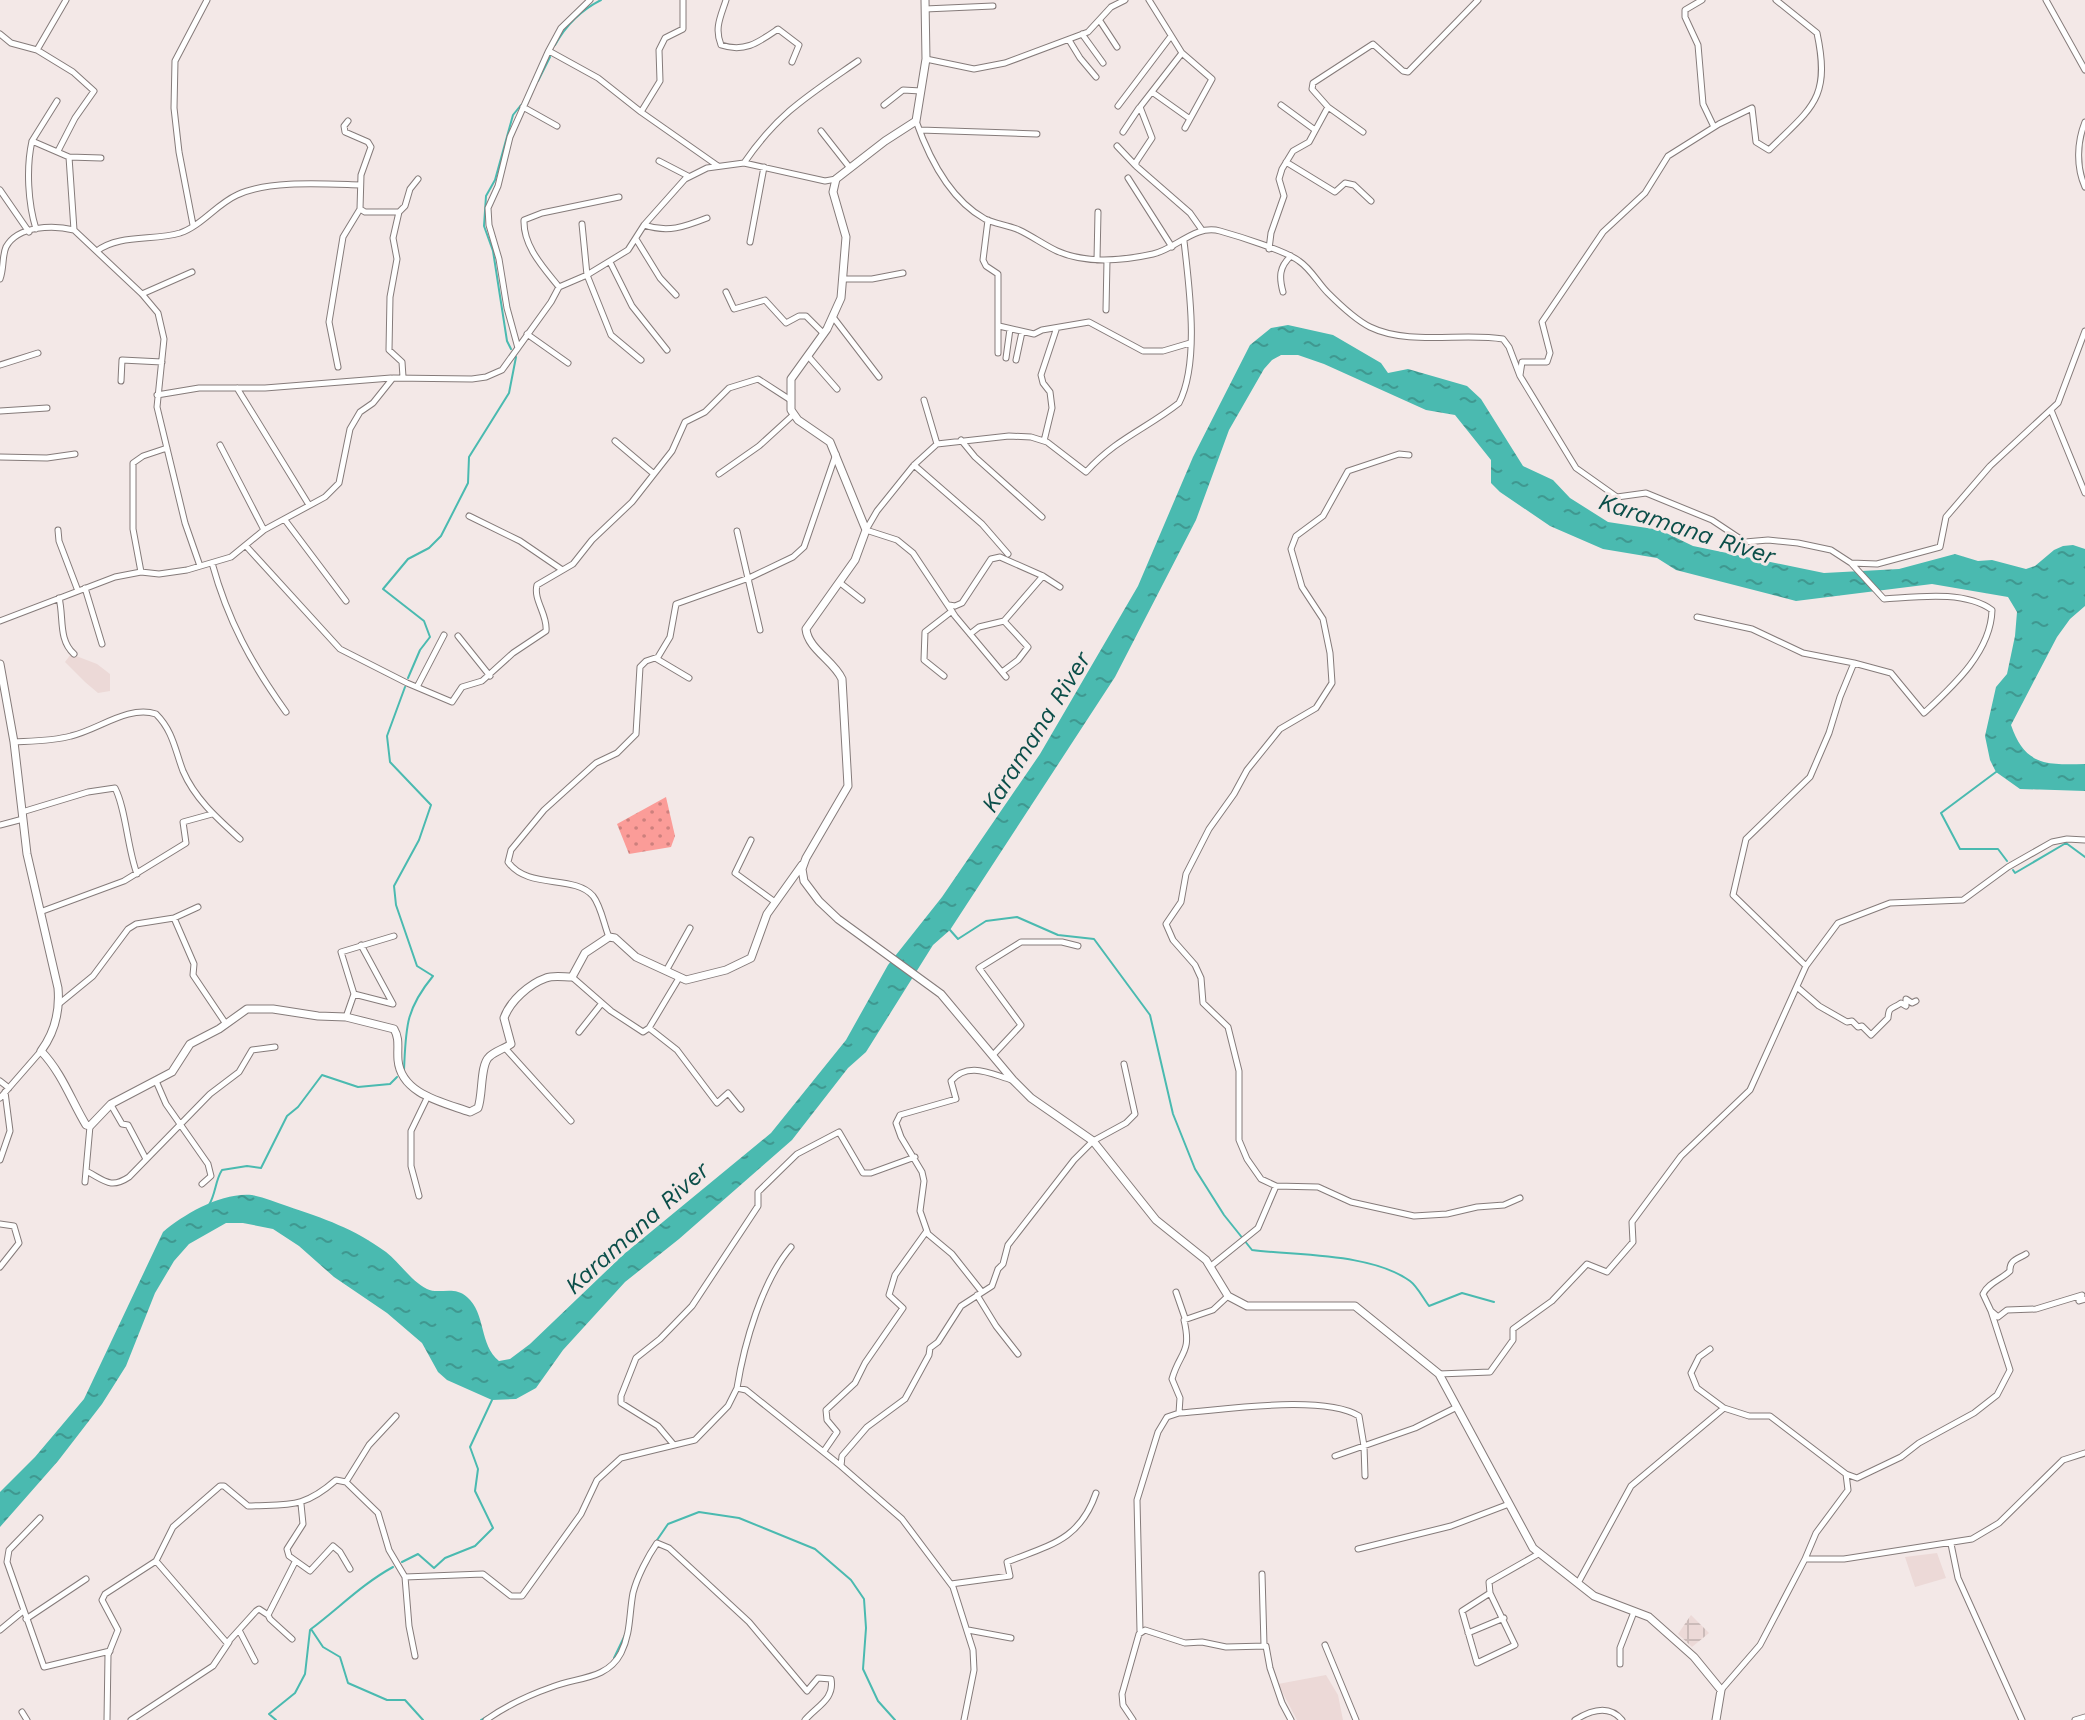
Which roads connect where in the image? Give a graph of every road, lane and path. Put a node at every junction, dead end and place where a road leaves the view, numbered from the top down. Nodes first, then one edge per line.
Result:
1 (66, 0) edge
2 (207, 0) edge
3 (590, 0) edge
4 (683, 0) edge
5 (726, 0) edge
6 (1125, 0) edge
7 (1149, 0) edge
8 (1478, 0) edge
9 (1702, 0) edge
10 (1776, 0) edge
11 (2046, 0) edge
12 (925, 4) edge
13 (993, 6) dead end
14 (1100, 21) junction
15 (0, 34) edge
16 (1082, 34) junction
17 (1171, 36) junction
18 (1069, 40) junction
19 (1117, 47) dead end
20 (37, 50) junction
21 (549, 51) junction
22 (1182, 53) junction
23 (926, 59) junction
24 (858, 61) dead end
25 (792, 62) dead end
26 (1103, 63) dead end
27 (2085, 70) edge
28 (1096, 77) dead end
29 (922, 92) junction
30 (1152, 92) junction
31 (57, 101) dead end
32 (884, 105) dead end
33 (1281, 105) dead end
34 (1118, 106) dead end
35 (523, 107) junction
36 (1140, 107) junction
37 (1328, 107) junction
38 (641, 112) junction
39 (1190, 119) junction
40 (348, 121) dead end
41 (916, 121) junction
42 (2085, 122) edge
43 (557, 126) dead end
44 (1185, 128) dead end
45 (1714, 128) junction
46 (920, 130) junction
47 (1315, 130) junction
48 (821, 131) dead end
49 (1123, 132) dead end
50 (1363, 132) dead end
51 (1037, 134) dead end
52 (32, 141) junction
53 (1117, 146) dead end
54 (58, 151) junction
55 (69, 157) junction
56 (101, 158) dead end
57 (659, 161) dead end
58 (1286, 162) junction
59 (744, 163) junction
60 (718, 166) junction
61 (1136, 166) junction
62 (764, 167) junction
63 (850, 168) junction
64 (688, 176) junction
65 (1128, 178) dead end
66 (418, 179) dead end
67 (836, 179) junction
68 (360, 185) junction
69 (2085, 187) edge
70 (0, 190) edge
71 (619, 197) dead end
72 (1371, 201) dead end
73 (360, 209) junction
74 (399, 212) junction
75 (1098, 212) dead end
76 (707, 218) dead end
77 (988, 220) junction
78 (582, 224) dead end
79 (193, 225) junction
80 (644, 225) junction
81 (36, 229) junction
82 (74, 230) junction
83 (1202, 230) junction
84 (29, 232) junction
85 (636, 239) junction
86 (1184, 241) junction
87 (750, 242) dead end
88 (3, 246) edge
89 (1172, 247) junction
90 (1269, 249) junction
91 (97, 251) junction
92 (1291, 256) junction
93 (1097, 260) junction
94 (1107, 260) junction
95 (610, 262) junction
96 (192, 272) dead end
97 (903, 273) dead end
98 (587, 275) junction
99 (0, 279) edge
100 (843, 279) junction
101 (559, 287) junction
102 (726, 292) dead end
103 (1283, 292) dead end
104 (142, 294) junction
105 (676, 295) dead end
106 (1106, 310) dead end
107 (833, 317) junction
108 (999, 326) junction
109 (1010, 329) junction
110 (1056, 330) dead end
111 (2085, 331) edge
112 (1022, 332) junction
113 (527, 334) junction
114 (824, 334) junction
115 (1190, 343) junction
116 (518, 348) junction
117 (667, 350) dead end
118 (38, 353) dead end
119 (998, 353) dead end
120 (808, 356) junction
121 (1006, 358) dead end
122 (641, 360) dead end
123 (1016, 360) dead end
124 (162, 362) junction
125 (568, 363) dead end
126 (0, 365) edge
127 (338, 367) dead end
128 (1520, 376) junction
129 (403, 377) junction
130 (879, 377) dead end
131 (393, 378) junction
132 (121, 381) dead end
133 (237, 388) junction
134 (837, 389) dead end
135 (157, 395) junction
136 (789, 399) junction
137 (924, 400) dead end
138 (47, 408) dead end
139 (2051, 410) junction
140 (0, 411) edge
141 (793, 415) junction
142 (961, 440) junction
143 (615, 441) dead end
144 (1044, 441) junction
145 (937, 444) junction
146 (220, 445) dead end
147 (167, 448) junction
148 (836, 453) junction
149 (75, 454) dead end
150 (1409, 455) dead end
151 (0, 457) edge
152 (914, 465) junction
153 (654, 474) junction
154 (719, 474) dead end
155 (2085, 493) edge
156 (309, 505) junction
157 (469, 516) dead end
158 (1042, 517) dead end
159 (285, 520) junction
160 (58, 530) dead end
161 (264, 530) junction
162 (866, 530) junction
163 (737, 531) dead end
164 (246, 545) junction
165 (1008, 554) dead end
166 (212, 563) junction
167 (1851, 563) junction
168 (200, 566) junction
169 (562, 569) junction
170 (141, 572) junction
171 (1043, 576) junction
172 (749, 578) junction
173 (839, 582) junction
174 (1060, 587) dead end
175 (81, 590) junction
176 (59, 598) junction
177 (862, 600) dead end
178 (346, 601) dead end
179 (950, 608) junction
180 (1697, 617) dead end
181 (0, 621) edge
182 (1004, 621) junction
183 (760, 630) dead end
184 (970, 634) junction
185 (444, 635) dead end
186 (458, 636) dead end
187 (102, 644) dead end
188 (74, 654) dead end
189 (656, 658) junction
190 (1854, 663) junction
191 (0, 664) edge
192 (490, 676) junction
193 (944, 676) dead end
194 (689, 678) dead end
195 (417, 687) junction
196 (286, 712) dead end
197 (14, 742) junction
198 (212, 814) junction
199 (22, 816) junction
200 (0, 825) edge
201 (240, 839) dead end
202 (751, 840) dead end
203 (2085, 840) edge
204 (806, 858) junction
205 (137, 874) junction
206 (775, 902) junction
207 (198, 907) dead end
208 (40, 912) junction
209 (174, 918) junction
210 (690, 928) dead end
211 (394, 936) dead end
212 (609, 937) junction
213 (361, 945) junction
214 (1078, 946) dead end
215 (1806, 966) junction
216 (666, 972) junction
217 (572, 977) junction
218 (679, 978) junction
219 (1797, 986) junction
220 (354, 994) junction
221 (1916, 1001) dead end
222 (60, 1003) junction
223 (602, 1003) junction
224 (346, 1017) junction
225 (226, 1024) junction
226 (649, 1028) junction
227 (579, 1032) dead end
228 (275, 1047) dead end
229 (505, 1048) junction
230 (41, 1051) junction
231 (992, 1056) junction
232 (1124, 1064) dead end
233 (1013, 1080) junction
234 (0, 1081) edge
235 (156, 1081) junction
236 (7, 1090) junction
237 (428, 1096) junction
238 (0, 1098) edge
239 (111, 1104) junction
240 (741, 1109) dead end
241 (571, 1121) dead end
242 (181, 1125) junction
243 (90, 1126) junction
244 (1093, 1141) junction
245 (915, 1157) junction
246 (146, 1159) junction
247 (0, 1160) edge
248 (88, 1172) junction
249 (85, 1182) dead end
250 (202, 1184) dead end
251 (1276, 1186) junction
252 (419, 1196) dead end
253 (1520, 1198) dead end
254 (0, 1224) edge
255 (927, 1231) junction
256 (791, 1247) dead end
257 (2026, 1254) dead end
258 (1211, 1266) junction
259 (0, 1267) edge
260 (1176, 1292) dead end
261 (980, 1293) junction
262 (1228, 1296) junction
263 (2085, 1299) edge
264 (1991, 1311) junction
265 (1185, 1318) junction
266 (1710, 1349) dead end
267 (1018, 1354) dead end
268 (1439, 1374) junction
269 (737, 1388) junction
270 (1457, 1407) junction
271 (1724, 1408) junction
272 (1179, 1413) junction
273 (396, 1416) dead end
274 (674, 1445) junction
275 (1364, 1446) junction
276 (824, 1451) junction
277 (2085, 1453) edge
278 (1335, 1456) dead end
279 (841, 1466) junction
280 (1846, 1474) junction
281 (1365, 1476) dead end
282 (346, 1482) junction
283 (1096, 1493) dead end
284 (301, 1504) junction
285 (1509, 1504) junction
286 (40, 1518) dead end
287 (1951, 1544) junction
288 (1358, 1549) dead end
289 (1540, 1553) junction
290 (1805, 1559) junction
291 (156, 1561) junction
292 (295, 1562) junction
293 (350, 1569) dead end
294 (1262, 1574) dead end
295 (405, 1577) junction
296 (86, 1579) dead end
297 (1578, 1583) junction
298 (951, 1584) junction
299 (1490, 1593) junction
300 (23, 1611) junction
301 (1634, 1611) junction
302 (268, 1615) junction
303 (1504, 1618) junction
304 (26, 1619) junction
305 (0, 1630) edge
306 (239, 1630) junction
307 (968, 1630) junction
308 (1140, 1631) junction
309 (1468, 1633) junction
310 (1011, 1638) dead end
311 (292, 1639) dead end
312 (229, 1641) junction
313 (1264, 1645) junction
314 (1325, 1645) dead end
315 (110, 1650) junction
316 (415, 1656) dead end
317 (255, 1661) dead end
318 (1620, 1664) dead end
319 (1721, 1690) junction
320 (22, 1712) dead end
321 (2085, 1717) edge
322 (27, 1720) edge
323 (107, 1720) edge
324 (131, 1720) edge
325 (486, 1720) edge
326 (805, 1720) edge
327 (964, 1720) edge
328 (1133, 1720) edge
329 (1291, 1720) edge
330 (1356, 1720) edge
331 (1575, 1720) edge
332 (1622, 1720) edge
333 (1716, 1720) edge
334 (2022, 1720) edge
335 (2075, 1720) edge

1 - 20 street
2 - 79 street
3 - 21 street
4 - 38 street
5 - 25 street
6 - 14 street
7 - 17 street
8 - 37 street
9 - 45 street
10 - 45 street
11 - 27 street
12 - 13 street
12 - 23 main road
14 - 16 street
14 - 19 street
15 - 20 street
16 - 18 street
16 - 26 street
17 - 22 street
17 - 34 street
18 - 23 street
18 - 28 street
20 - 54 street
21 - 35 street
21 - 38 street
22 - 30 street
22 - 39 street
23 - 29 main road
24 - 59 street
29 - 32 street
29 - 41 main road
30 - 36 street
30 - 39 street
31 - 52 street
33 - 47 street
35 - 43 street
35 - 116 street
36 - 49 street
36 - 61 street
37 - 47 street
37 - 50 street
38 - 60 street
39 - 44 street
40 - 68 street
41 - 46 street
41 - 63 main road
42 - 69 street
45 - 128 street
46 - 51 street
46 - 77 street
47 - 58 street
48 - 63 street
52 - 54 street
52 - 81 street
53 - 61 street
54 - 55 street
55 - 56 street
55 - 82 street
57 - 64 street
58 - 72 street
58 - 90 street
59 - 60 street
59 - 62 street
60 - 64 street
61 - 83 street
62 - 67 street
62 - 87 street
63 - 67 main road
64 - 80 street
65 - 89 street
66 - 74 street
67 - 100 main road
68 - 73 street
68 - 79 street
70 - 84 street
71 - 101 street
73 - 74 street
73 - 127 street
74 - 129 street
75 - 93 street
76 - 80 street
77 - 93 street
77 - 108 street
78 - 98 street
79 - 91 street
80 - 85 street
81 - 82 street
81 - 84 street
82 - 91 street
83 - 86 street
83 - 90 street
84 - 88 street
85 - 95 street
85 - 105 street
86 - 89 street
86 - 115 street
88 - 99 street
89 - 94 street
90 - 92 street
91 - 104 street
92 - 103 street
92 - 128 street
93 - 94 street
94 - 106 street
95 - 98 street
95 - 117 street
96 - 104 street
97 - 100 street
98 - 101 street
98 - 122 street
100 - 107 main road
101 - 113 street
102 - 114 street
104 - 124 street
107 - 114 main road
107 - 130 street
108 - 109 street
108 - 119 street
109 - 112 street
109 - 121 street
110 - 144 street
111 - 139 street
112 - 115 street
112 - 123 street
113 - 116 street
113 - 125 street
114 - 120 main road
115 - 144 street
116 - 129 street
118 - 126 street
120 - 134 street
120 - 136 main road
124 - 132 street
124 - 135 street
128 - 167 street
129 - 131 street
131 - 133 street
131 - 156 street
133 - 135 street
133 - 156 street
135 - 147 street
136 - 141 main road
136 - 153 street
137 - 145 street
138 - 140 street
139 - 155 street
139 - 167 street
141 - 148 main road
141 - 154 street
142 - 144 street
142 - 145 street
142 - 158 street
143 - 153 street
145 - 152 street
146 - 161 street
147 - 168 street
147 - 170 street
148 - 162 main road
148 - 172 street
149 - 151 street
150 - 251 street
152 - 162 street
152 - 165 street
153 - 169 street
156 - 159 street
157 - 169 street
159 - 161 street
159 - 178 street
160 - 175 street
161 - 164 street
162 - 173 main road
162 - 179 street
163 - 172 street
164 - 166 street
164 - 195 street
166 - 168 street
166 - 196 street
167 - 190 street
168 - 170 street
169 - 192 street
170 - 175 street
171 - 174 street
171 - 179 street
171 - 182 street
172 - 183 street
172 - 189 street
173 - 177 street
173 - 204 main road
175 - 176 street
175 - 187 street
176 - 181 street
176 - 188 street
179 - 184 street
179 - 193 street
180 - 190 street
182 - 184 street
182 - 184 street
185 - 195 street
186 - 192 street
189 - 194 street
189 - 212 street
190 - 215 street
191 - 197 main road
192 - 195 street
197 - 198 street
197 - 199 main road
198 - 201 street
198 - 205 street
199 - 200 street
199 - 205 street
199 - 208 main road
202 - 206 street
203 - 215 street
204 - 206 main road
204 - 231 main road
205 - 208 street
206 - 218 main road
207 - 209 street
208 - 222 main road
209 - 222 street
209 - 225 street
210 - 216 street
211 - 213 street
212 - 216 main road
212 - 217 main road
213 - 220 street
213 - 220 street
214 - 231 street
215 - 219 street
216 - 218 main road
217 - 223 street
217 - 229 main road
218 - 226 street
219 - 221 street
219 - 268 street
220 - 224 street
222 - 230 main road
223 - 226 street
223 - 227 street
224 - 225 main road
224 - 237 main road
225 - 235 main road
226 - 240 street
228 - 242 street
229 - 237 main road
229 - 241 street
230 - 236 street
230 - 243 main road
231 - 233 main road
232 - 244 street
233 - 244 main road
233 - 245 street
234 - 236 street
235 - 239 main road
235 - 242 street
236 - 238 street
236 - 247 street
237 - 252 street
239 - 243 main road
239 - 246 street
242 - 246 street
242 - 250 street
243 - 248 street
244 - 258 main road
244 - 261 street
245 - 255 street
245 - 274 street
246 - 248 street
248 - 249 street
251 - 253 street
251 - 258 street
254 - 259 street
255 - 261 street
255 - 276 street
256 - 269 street
257 - 264 street
258 - 262 main road
260 - 265 street
261 - 267 street
261 - 279 street
262 - 265 street
262 - 268 main road
263 - 264 street
264 - 280 street
265 - 272 street
266 - 271 street
268 - 270 main road
269 - 274 street
269 - 276 street
270 - 275 street
270 - 285 main road
271 - 280 street
271 - 297 street
272 - 275 street
272 - 308 street
273 - 282 street
274 - 295 street
275 - 278 street
275 - 281 street
276 - 279 street
277 - 287 street
279 - 298 street
280 - 290 street
282 - 284 street
282 - 295 street
283 - 298 street
284 - 291 street
284 - 292 street
285 - 288 street
285 - 289 main road
286 - 300 street
287 - 290 street
287 - 334 street
289 - 297 main road
289 - 299 street
290 - 319 street
291 - 312 street
291 - 315 street
292 - 293 street
292 - 302 street
294 - 313 street
295 - 316 street
296 - 304 street
297 - 301 main road
298 - 307 street
299 - 303 street
299 - 309 street
300 - 304 street
300 - 305 street
301 - 318 street
301 - 319 main road
302 - 306 street
302 - 311 street
303 - 309 street
303 - 309 street
304 - 315 street
306 - 312 street
306 - 317 street
307 - 310 street
307 - 327 street
308 - 313 street
308 - 328 street
312 - 324 street
313 - 329 street
314 - 330 street
315 - 323 street
319 - 333 main road
320 - 322 street
321 - 335 street
325 - 326 street
331 - 332 street

